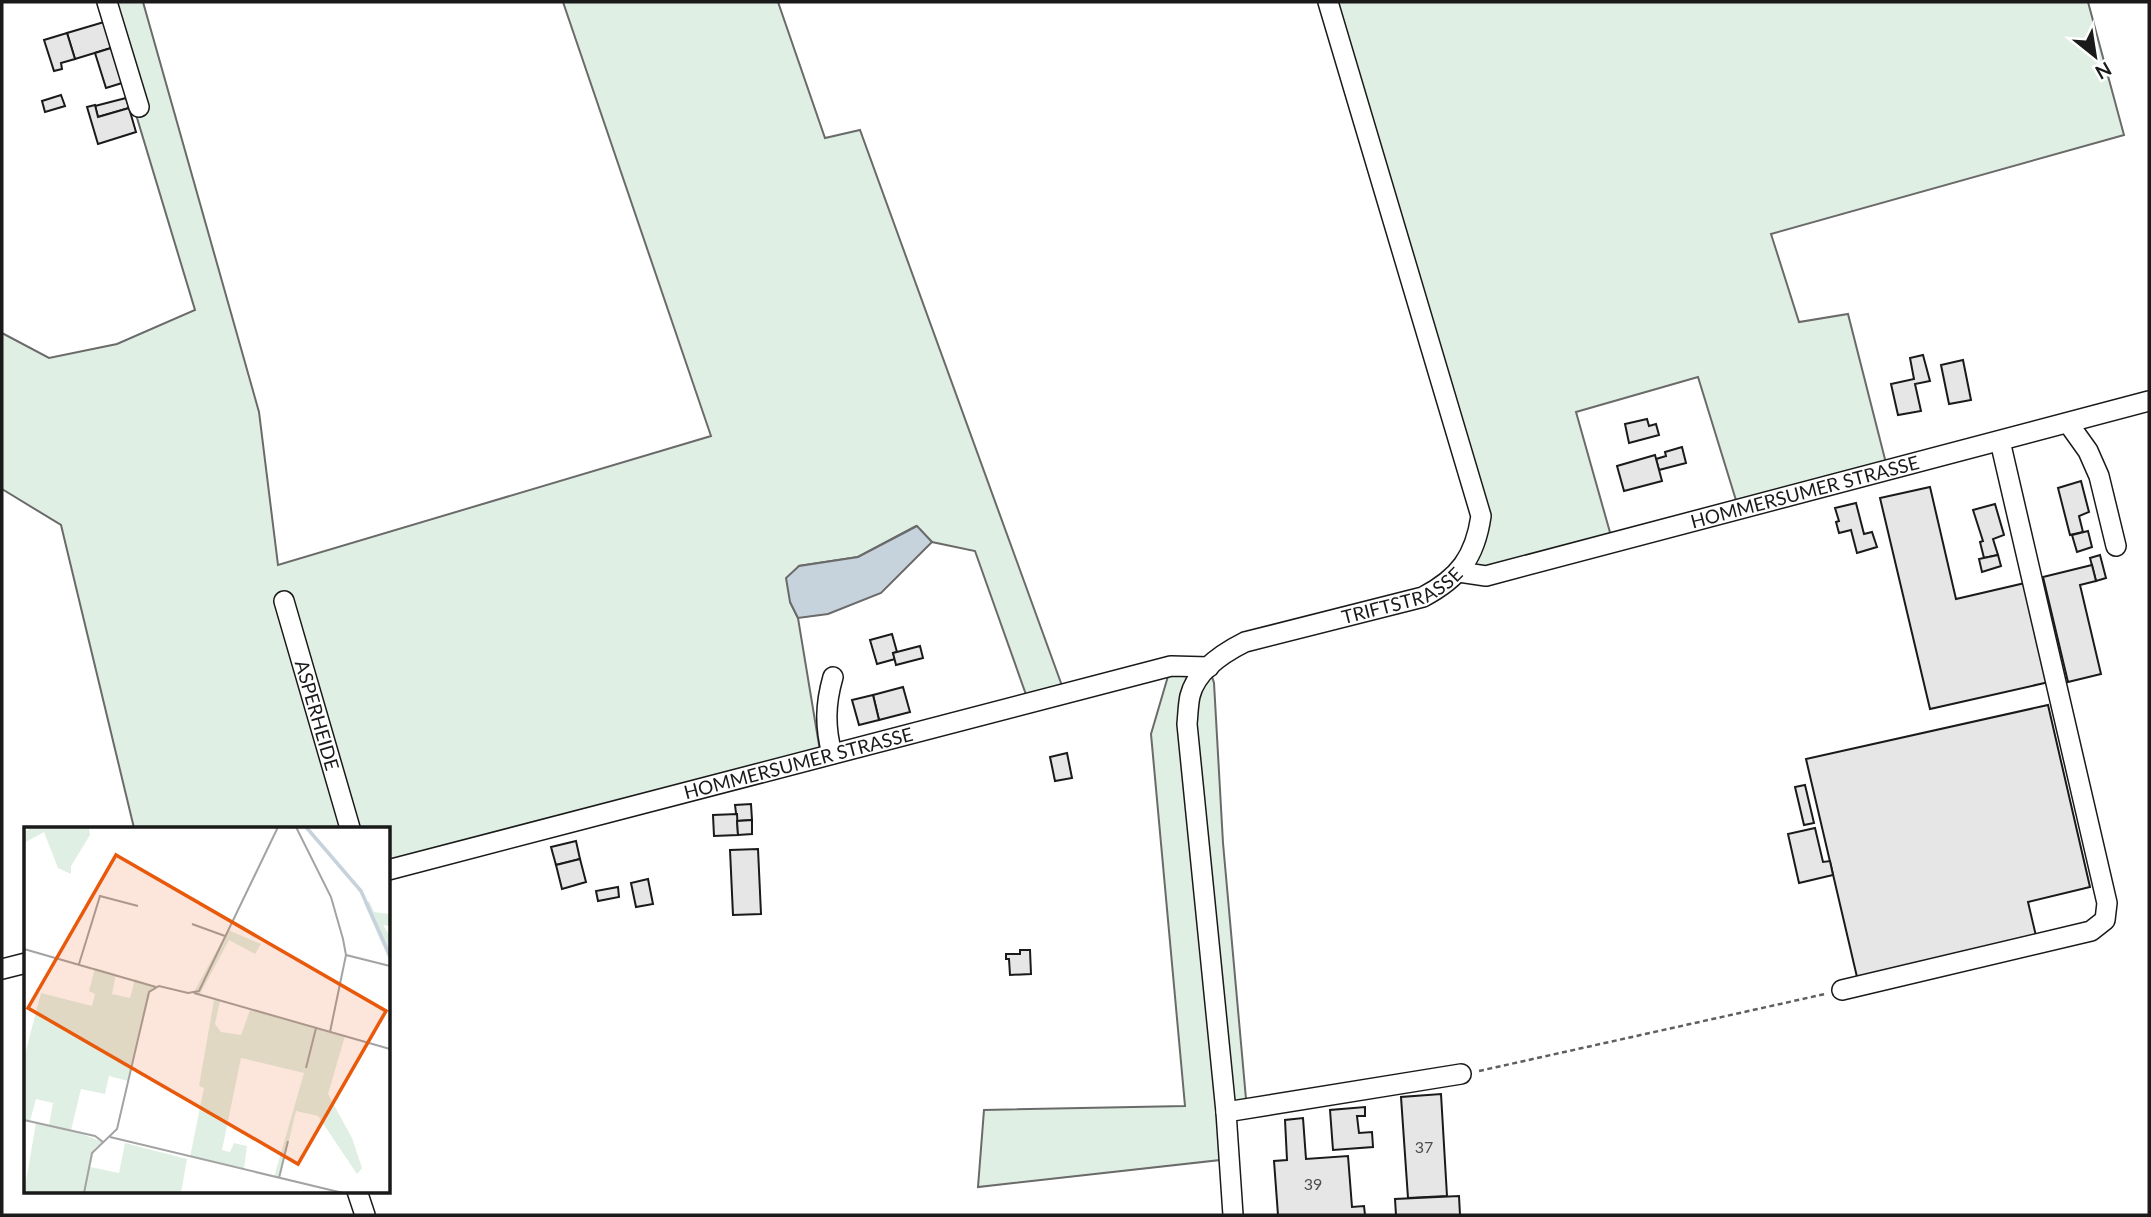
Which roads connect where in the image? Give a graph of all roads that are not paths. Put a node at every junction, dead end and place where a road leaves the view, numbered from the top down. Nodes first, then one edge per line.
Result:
1 (107, 2) edge
2 (1328, 2) edge
3 (139, 107) dead end
4 (2149, 401) edge
5 (2068, 423) junction
6 (2000, 441) junction
7 (2116, 546) dead end
8 (1459, 572) junction
9 (284, 601) dead end
10 (1209, 667) junction
11 (833, 677) dead end
12 (832, 754) junction
13 (350, 827) edge
14 (390, 869) edge
15 (24, 964) edge
16 (2, 969) edge
17 (1842, 990) road end
18 (1461, 1074) road end
19 (1226, 1112) junction
20 (357, 1192) edge
21 (365, 1215) edge
22 (1233, 1215) edge

1 - 3 street
2 - 8 street, TRIFTSTRASSE
4 - 5 street, HOMMERSUMER STRASSE
5 - 6 street, HOMMERSUMER STRASSE
5 - 7 street
6 - 8 street, HOMMERSUMER STRASSE
6 - 17 street
8 - 10 street, TRIFTSTRASSE
9 - 13 street, ASPERHEIDE
10 - 12 street, HOMMERSUMER STRASSE
10 - 19 street, TRIFTSTRASSE
11 - 12 street
12 - 14 street, HOMMERSUMER STRASSE
15 - 16 street
18 - 19 street
19 - 22 street, TRIFTSTRASSE
20 - 21 street

